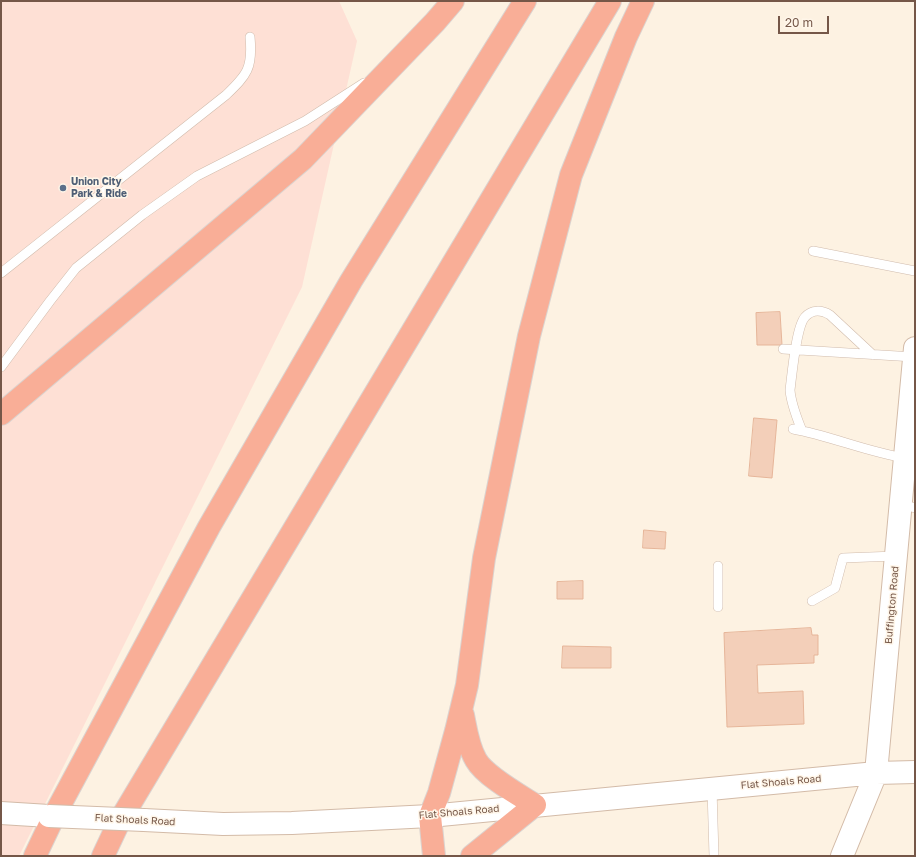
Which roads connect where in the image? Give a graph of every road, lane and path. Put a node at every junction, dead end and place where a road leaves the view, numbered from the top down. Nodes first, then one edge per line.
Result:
1 (453, 1) edge
2 (525, 1) edge
3 (610, 1) edge
4 (643, 1) edge
5 (436, 22) junction
6 (250, 37) dead end
7 (813, 251) dead end
8 (915, 271) edge
9 (1, 273) edge
10 (783, 349) dead end
11 (796, 350) junction
12 (915, 353) edge
13 (873, 355) junction
14 (1, 367) edge
15 (1, 414) edge
16 (793, 429) dead end
17 (802, 431) junction
18 (905, 458) junction
19 (908, 506) edge
20 (896, 556) junction
21 (718, 566) dead end
22 (812, 601) dead end
23 (718, 607) dead end
24 (462, 708) junction
25 (915, 772) edge
26 (876, 773) junction
27 (712, 789) junction
28 (535, 805) junction
29 (1, 813) edge
30 (430, 816) junction
31 (36, 856) edge
32 (104, 856) edge
33 (434, 856) edge
34 (472, 856) edge
35 (714, 856) edge
36 (842, 856) edge

1 - 5 highway
2 - 31 highway
3 - 32 highway
4 - 24 highway
5 - 14 lane
5 - 15 highway
6 - 9 lane
7 - 8 lane
10 - 11 lane
11 - 13 lane
11 - 13 lane
11 - 17 lane
12 - 13 lane
12 - 18 street, Buffington Road
16 - 17 lane
17 - 18 lane
18 - 19 street, Buffington Road
19 - 20 street, Buffington Road
20 - 22 lane
20 - 26 street, Buffington Road
21 - 23 lane
24 - 28 highway
24 - 30 highway
25 - 26 street, Flat Shoals Road
26 - 27 street, Flat Shoals Road
26 - 36 street, Buffington Road
27 - 28 street, Flat Shoals Road
27 - 35 lane
28 - 30 street, Flat Shoals Road
28 - 34 highway
29 - 30 street, Flat Shoals Road, bridge
30 - 33 highway

